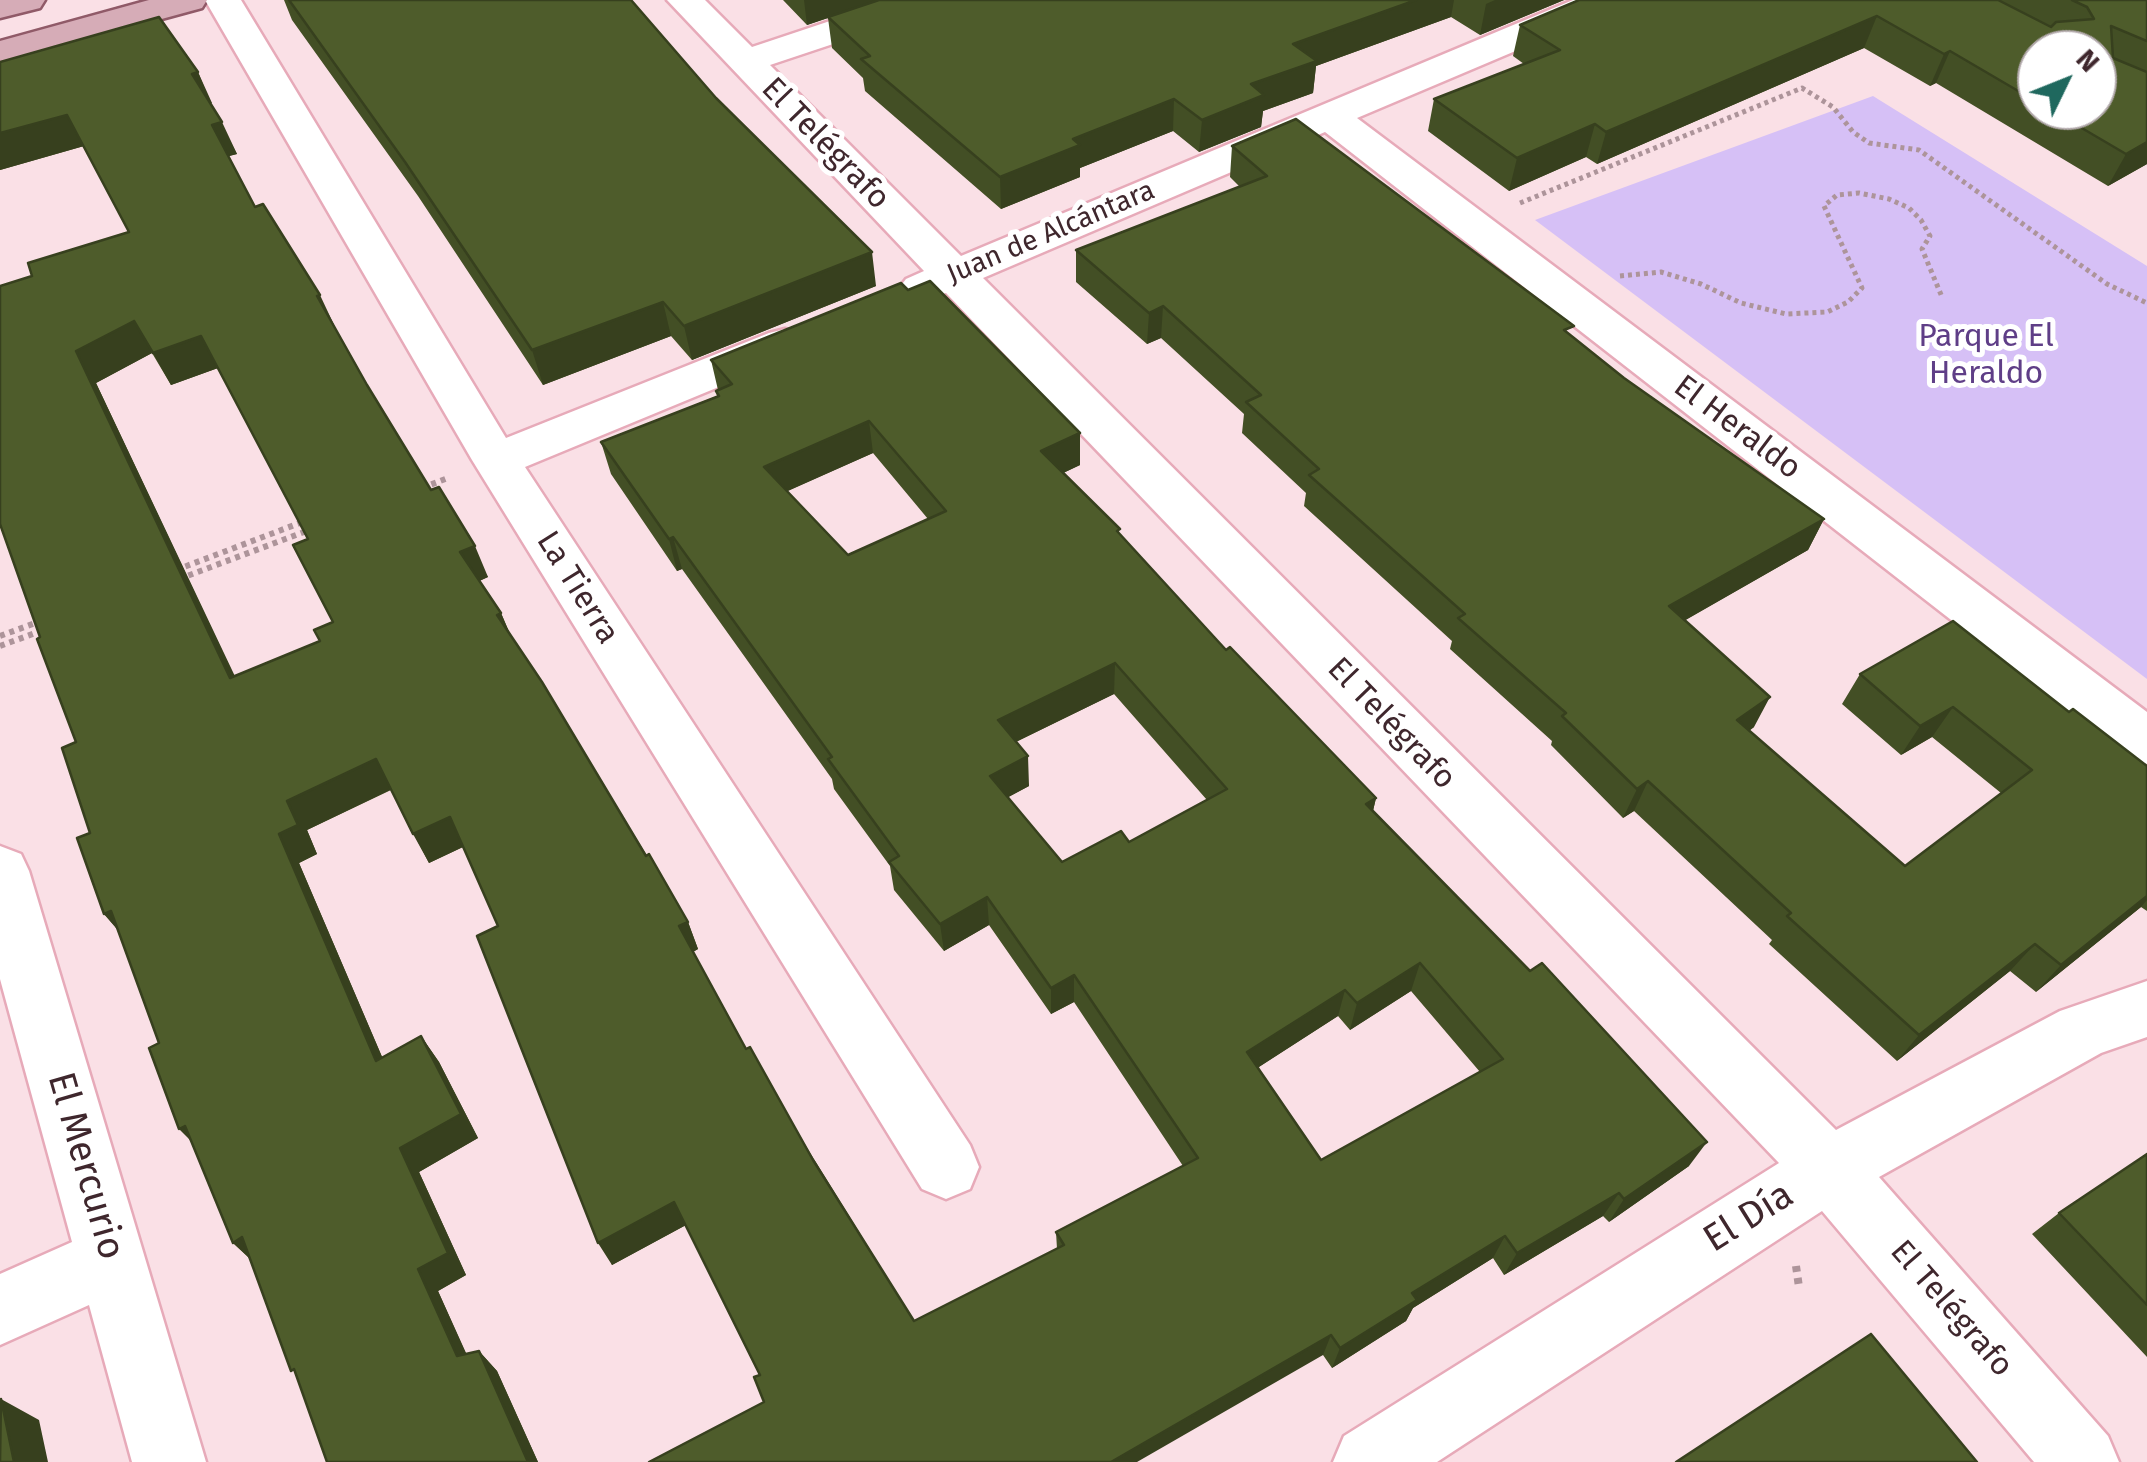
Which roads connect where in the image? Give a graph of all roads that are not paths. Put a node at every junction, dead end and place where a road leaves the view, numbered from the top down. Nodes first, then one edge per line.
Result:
1 (28, 0) edge
2 (190, 0) edge
3 (222, 0) edge
4 (685, 0) edge
5 (928, 0) edge
6 (1604, 0) edge
7 (0, 7) edge
8 (0, 52) edge
9 (746, 61) junction
10 (1328, 115) junction
11 (952, 276) junction
12 (882, 304) edge
13 (828, 325) edge
14 (496, 460) junction
15 (2147, 742) edge
16 (0, 871) edge
17 (2147, 1009) edge
18 (946, 1167) dead end
19 (1828, 1168) junction
20 (111, 1259) junction
21 (0, 1310) edge
22 (169, 1462) edge
23 (1370, 1462) edge
24 (2082, 1462) edge

1 - 7 main road
2 - 8 main road
3 - 14 street, La Tierra
4 - 9 street, El Telégrafo
5 - 9 street
6 - 10 street, Juan de Alcántara
9 - 11 street, El Telégrafo
10 - 11 street, Juan de Alcántara
10 - 15 street, El Heraldo
11 - 12 street, Juan de Alcántara
11 - 19 street, El Telégrafo
13 - 14 street
14 - 18 street, La Tierra
16 - 20 street, El Mercurio
17 - 19 street, El Día
19 - 23 street, El Día
19 - 24 street, El Telégrafo
20 - 21 street
20 - 22 street, El Mercurio

